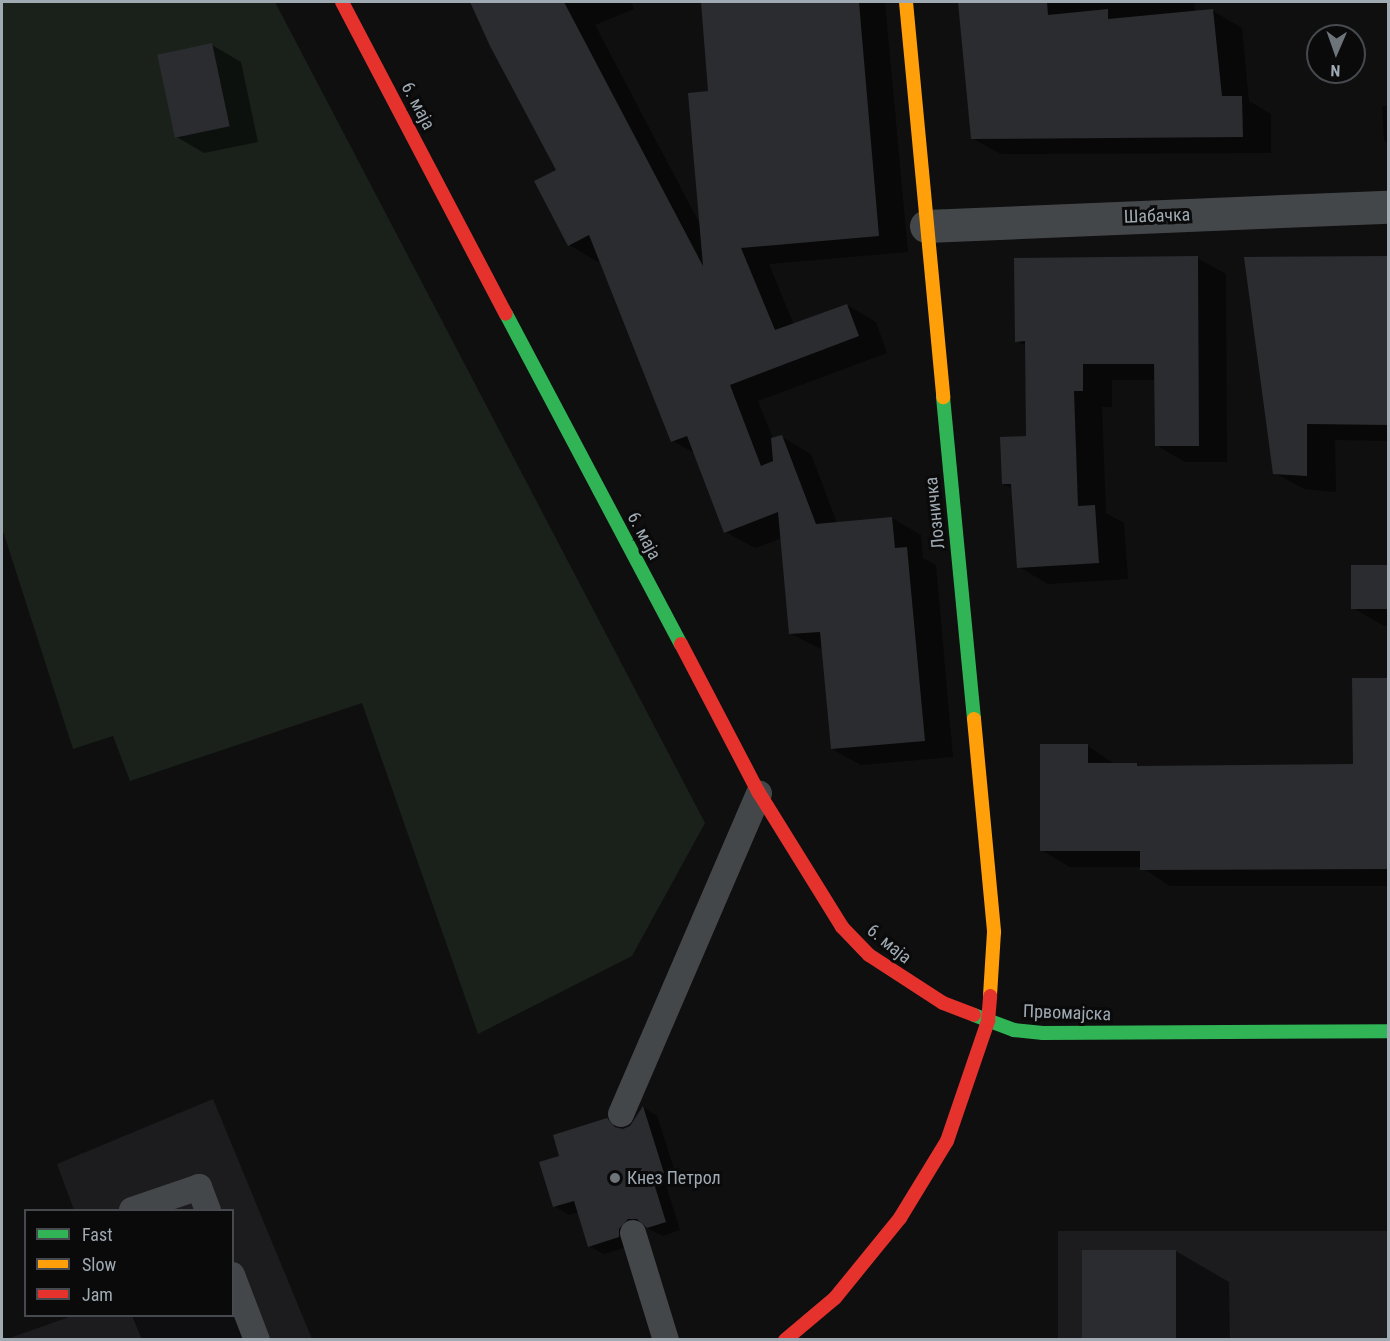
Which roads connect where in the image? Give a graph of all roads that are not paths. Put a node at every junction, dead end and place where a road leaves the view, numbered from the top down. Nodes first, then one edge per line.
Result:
1 (342, 2) edge
2 (906, 2) edge
3 (1389, 207) edge
4 (926, 226) junction
5 (759, 793) junction
6 (988, 1021) junction
7 (1389, 1032) edge
8 (621, 1113) dead end
9 (135, 1209) edge
10 (208, 1209) edge
11 (633, 1233) dead end
12 (234, 1280) edge
13 (257, 1340) edge
14 (666, 1340) edge
15 (785, 1340) edge

1 - 5 street, 6. маја
2 - 4 street, Лозничка
3 - 4 street, Шабачка
4 - 6 street, Лозничка
5 - 6 street, 6. маја
5 - 8 lane
6 - 7 street, Првомајска
6 - 15 street
9 - 10 lane
11 - 14 lane
12 - 13 lane

